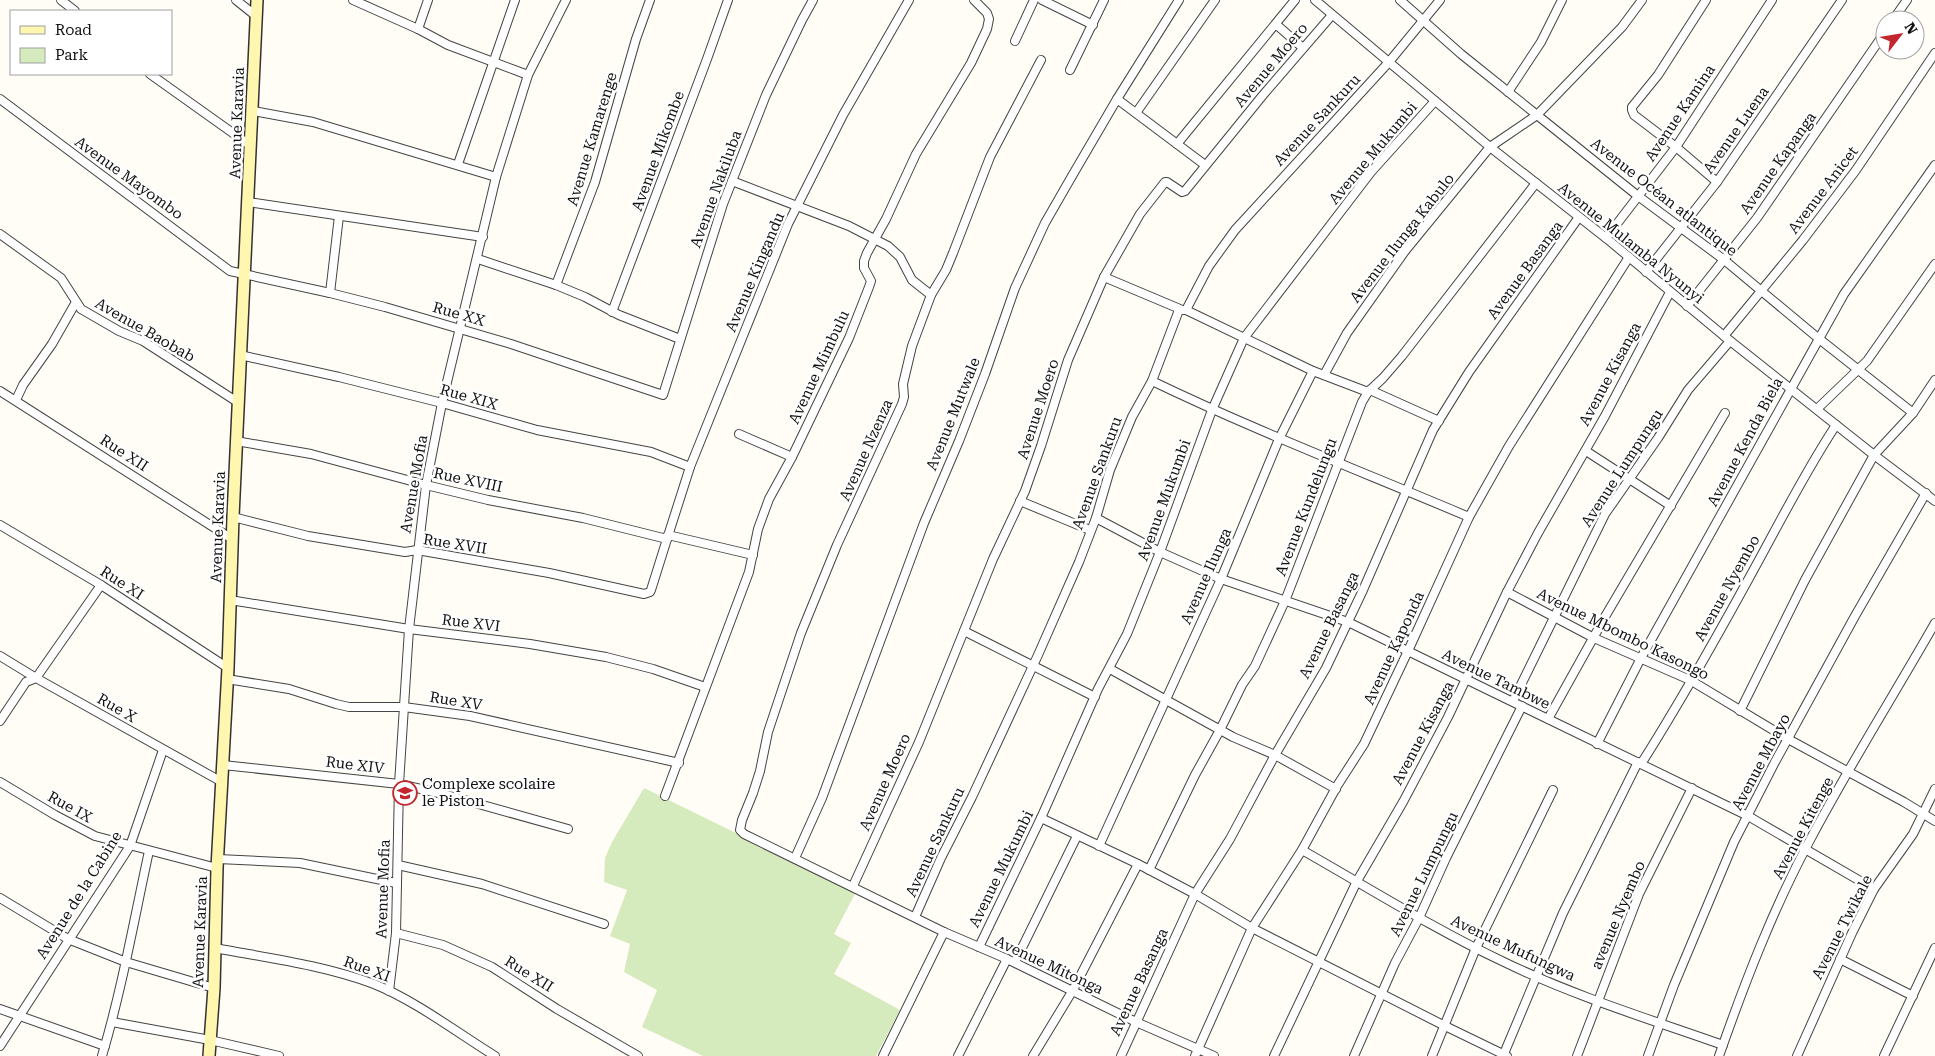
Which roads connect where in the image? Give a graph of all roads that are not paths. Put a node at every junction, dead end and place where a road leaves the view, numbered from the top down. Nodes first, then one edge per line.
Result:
1 (61, 0) edge
2 (236, 0) edge
3 (257, 0) edge
4 (356, 0) edge
5 (428, 0) edge
6 (515, 0) edge
7 (566, 0) edge
8 (650, 0) edge
9 (728, 0) edge
10 (813, 0) edge
11 (909, 0) edge
12 (974, 0) edge
13 (1034, 0) edge
14 (1042, 0) edge
15 (1104, 0) edge
16 (1179, 0) edge
17 (1215, 0) edge
18 (1295, 0) edge
19 (1315, 0) edge
20 (1400, 0) edge
21 (1440, 0) edge
22 (1562, 0) edge
23 (1642, 0) edge
24 (1706, 0) edge
25 (1772, 0) edge
26 (1842, 0) edge
27 (74, 10) edge
28 (1332, 15) junction
29 (256, 16) junction
30 (1423, 20) junction
31 (1093, 25) junction
32 (1275, 26) junction
33 (418, 29) junction
34 (1015, 41) dead end
35 (1875, 47) edge
36 (1303, 48) junction
37 (1935, 53) edge
38 (1041, 60) dead end
39 (493, 61) junction
40 (1389, 62) junction
41 (1070, 70) dead end
42 (151, 75) edge
43 (528, 75) junction
44 (1508, 92) junction
45 (0, 99) edge
46 (1117, 99) junction
47 (1436, 101) junction
48 (253, 111) junction
49 (1136, 113) junction
50 (1537, 115) junction
51 (1177, 144) junction
52 (251, 146) junction
53 (1490, 147) junction
54 (1676, 147) junction
55 (458, 164) junction
56 (1205, 165) junction
57 (1935, 165) edge
58 (496, 176) junction
59 (732, 181) junction
60 (1717, 182) junction
61 (1536, 183) junction
62 (1638, 196) junction
63 (248, 202) junction
64 (798, 206) junction
65 (339, 216) junction
66 (1580, 217) junction
67 (1681, 227) junction
68 (0, 234) edge
69 (482, 237) junction
70 (1606, 238) junction
71 (875, 239) junction
72 (1629, 258) junction
73 (478, 259) junction
74 (1723, 259) junction
75 (1935, 264) edge
76 (1646, 272) junction
77 (244, 275) junction
78 (1104, 277) junction
79 (556, 285) junction
80 (1762, 290) junction
81 (1670, 292) junction
82 (330, 293) junction
83 (931, 294) junction
84 (76, 302) junction
85 (1687, 306) junction
86 (1183, 310) junction
87 (612, 312) junction
88 (460, 329) junction
89 (680, 338) junction
90 (1244, 338) junction
91 (1818, 338) junction
92 (1727, 339) junction
93 (240, 355) junction
94 (1313, 370) junction
95 (1858, 370) junction
96 (1324, 375) junction
97 (1935, 380) edge
98 (1152, 381) junction
99 (1790, 388) junction
100 (1369, 391) junction
101 (2, 395) edge
102 (663, 395) joint
103 (16, 400) junction
104 (239, 403) junction
105 (442, 403) junction
106 (1212, 410) junction
107 (1817, 410) junction
108 (1725, 413) dead end
109 (1913, 413) junction
110 (1439, 421) junction
111 (1836, 425) junction
112 (739, 434) dead end
113 (1279, 439) junction
114 (236, 442) junction
115 (1586, 451) junction
116 (1874, 455) junction
117 (792, 457) junction
118 (1338, 462) junction
119 (690, 467) junction
120 (1630, 479) junction
121 (426, 485) junction
122 (1406, 490) junction
123 (1926, 493) junction
124 (1935, 500) edge
125 (1020, 501) junction
126 (1671, 506) junction
127 (233, 517) junction
128 (1469, 517) junction
129 (1096, 518) junction
130 (0, 524) edge
131 (1090, 530) junction
132 (667, 537) junction
133 (232, 539) junction
134 (417, 550) junction
135 (1160, 552) junction
136 (753, 555) junction
137 (1221, 579) junction
138 (101, 585) junction
139 (1506, 592) junction
140 (644, 594) joint
141 (230, 600) junction
142 (1285, 601) junction
143 (1554, 617) junction
144 (1348, 622) junction
145 (1935, 623) edge
146 (409, 629) junction
147 (964, 631) junction
148 (1594, 638) junction
149 (1408, 652) junction
150 (0, 656) edge
151 (1641, 658) junction
152 (1033, 666) junction
153 (1110, 669) junction
154 (228, 673) junction
155 (36, 678) junction
156 (1466, 680) junction
157 (1690, 680) junction
158 (705, 687) junction
159 (1095, 697) junction
160 (1166, 701) junction
161 (1513, 701) junction
162 (1522, 706) junction
163 (404, 708) junction
164 (1740, 711) junction
165 (1548, 719) junction
166 (0, 721) edge
167 (1220, 730) junction
168 (1788, 739) junction
169 (1597, 744) junction
170 (163, 750) junction
171 (1275, 755) junction
172 (678, 762) junction
173 (1639, 763) junction
174 (223, 765) junction
175 (1848, 773) junction
176 (0, 782) edge
177 (222, 782) junction
178 (399, 784) junction
179 (1692, 788) junction
180 (1336, 789) junction
181 (1935, 789) edge
182 (1553, 790) dead end
183 (665, 796) dead end
184 (1922, 813) junction
185 (1748, 816) junction
186 (1041, 818) junction
187 (1935, 821) edge
188 (568, 829) dead end
189 (740, 830) joint
190 (1077, 836) junction
191 (130, 846) junction
192 (1099, 846) junction
193 (1806, 848) junction
194 (1302, 850) junction
195 (149, 851) junction
196 (795, 858) junction
197 (218, 863) junction
198 (1138, 864) junction
199 (398, 865) junction
200 (1149, 870) junction
201 (1356, 881) junction
202 (396, 883) junction
203 (853, 886) junction
204 (1874, 889) junction
205 (1195, 894) junction
206 (0, 898) edge
207 (915, 917) junction
208 (1419, 918) junction
209 (604, 924) dead end
210 (1252, 928) junction
211 (944, 932) junction
212 (396, 933) junction
213 (68, 939) junction
214 (979, 947) junction
215 (215, 948) junction
216 (1476, 948) junction
217 (1935, 948) edge
218 (1840, 959) junction
219 (1318, 960) junction
220 (1011, 961) junction
221 (126, 962) junction
222 (1536, 976) junction
223 (214, 988) junction
224 (1072, 990) junction
225 (389, 991) junction
226 (1382, 994) junction
227 (1913, 996) junction
228 (1598, 1002) junction
229 (0, 1009) edge
230 (19, 1016) junction
231 (112, 1022) junction
232 (1136, 1022) junction
233 (1660, 1023) junction
234 (1444, 1026) junction
235 (210, 1040) junction
236 (1723, 1045) junction
237 (0, 1046) edge
238 (105, 1046) junction
239 (1197, 1052) edge
240 (1505, 1055) edge
241 (102, 1056) edge
242 (209, 1056) edge
243 (279, 1056) edge
244 (495, 1056) edge
245 (638, 1056) edge
246 (883, 1056) edge
247 (958, 1056) edge
248 (1033, 1056) edge
249 (1121, 1056) edge
250 (1214, 1056) edge
251 (1274, 1056) edge
252 (1354, 1056) edge
253 (1432, 1056) edge
254 (1577, 1056) edge
255 (1648, 1056) edge
256 (1719, 1056) edge
257 (1797, 1056) edge
258 (1884, 1056) edge

1 - 27 street
2 - 29 street
3 - 29 street, Avenue Karavia
4 - 33 street
5 - 33 street
6 - 39 street
7 - 43 street, Avenue Mofia
8 - 79 street, Avenue Kamarenge
9 - 87 street, Avenue Mikombe
10 - 59 street, Avenue Nakiluba
11 - 64 street, Avenue Kingandu
12 - 71 street, Avenue Mimbulu
13 - 34 street
14 - 31 street
15 - 31 street
16 - 46 street, Avenue Mutwale
17 - 49 street
18 - 32 street
19 - 28 street, Avenue Mulamba Nyunyi
20 - 30 street, Avenue Océan atlantique
21 - 30 street, Avenue Sankuru
22 - 44 street
23 - 50 street, Avenue Ilunga Kabulo
24 - 54 street
25 - 54 street, Avenue Kamina
26 - 60 street, Avenue Luena
28 - 36 street, Avenue Moero
28 - 40 street, Avenue Mulamba Nyunyi
29 - 48 street, Avenue Karavia
30 - 40 street, Avenue Sankuru
30 - 44 street, Avenue Océan atlantique
31 - 41 street
32 - 36 street
32 - 51 street
33 - 39 street
35 - 74 street, Avenue Kapanga
36 - 56 street, Avenue Moero
37 - 80 street, Avenue Anicet
38 - 83 street, Avenue Nzenza
39 - 43 street
39 - 55 street
40 - 47 street, Avenue Mulamba Nyunyi
40 - 86 street, Avenue Sankuru
42 - 52 street
43 - 58 street, Avenue Mofia
44 - 50 street, Avenue Océan atlantique
45 - 77 street, Avenue Mayombo
46 - 49 street
46 - 196 street, Avenue Mutwale
47 - 53 street, Avenue Mulamba Nyunyi
47 - 90 street, Avenue Mukumbi
48 - 52 street, Avenue Karavia
48 - 55 street
49 - 51 street
50 - 53 street, Avenue Ilunga Kabulo
50 - 62 street, Avenue Océan atlantique
51 - 56 street
52 - 63 street, Avenue Karavia
53 - 61 street, Avenue Mulamba Nyunyi
53 - 96 street, Avenue Ilunga Kabulo
54 - 60 street
54 - 62 street, Avenue Kamina
55 - 58 street
56 - 78 street, Avenue Moero
57 - 91 street, Avenue Kenda Biela
58 - 69 street, Avenue Mofia
59 - 64 street
59 - 89 street, Avenue Nakiluba
60 - 67 street, Avenue Luena
61 - 66 street, Avenue Mulamba Nyunyi
61 - 100 street, Avenue Kundelungu
62 - 67 street, Avenue Océan atlantique
62 - 70 street, Avenue Kamina
63 - 65 street
63 - 77 street, Avenue Karavia
64 - 71 street
64 - 119 street, Avenue Kingandu
65 - 69 street
65 - 82 street
66 - 70 street, Avenue Mulamba Nyunyi
66 - 110 street, Avenue Basanga
67 - 74 street, Avenue Océan atlantique
67 - 76 street, Avenue Luena
68 - 84 street, Avenue Baobab
69 - 73 street, Avenue Mofia
70 - 72 street, Avenue Mulamba Nyunyi
71 - 83 street
71 - 117 street, Avenue Mimbulu
72 - 76 street, Avenue Mulamba Nyunyi
72 - 128 street, Avenue Kaponda
73 - 79 street
73 - 88 street, Avenue Mofia
74 - 80 street, Avenue Océan atlantique
74 - 85 street, Avenue Kapanga
75 - 95 street
76 - 81 street, Avenue Mulamba Nyunyi
77 - 82 street, Rue XX
77 - 93 street, Avenue Karavia
78 - 86 street
78 - 125 street, Avenue Moero
79 - 87 street
80 - 91 street, Avenue Océan atlantique
80 - 92 street, Avenue Anicet
81 - 85 street, Avenue Mulamba Nyunyi
81 - 115 street, Avenue Kisanga
82 - 88 street, Rue XX
83 - 189 street, Avenue Nzenza
84 - 103 street
84 - 104 street, Avenue Baobab
85 - 92 street, Avenue Mulamba Nyunyi
86 - 90 street
86 - 98 street, Avenue Sankuru
87 - 89 street
88 - 102 street, Rue XX
88 - 105 street, Avenue Mofia
89 - 102 street, Avenue Nakiluba
90 - 94 street
90 - 106 street, Avenue Mukumbi
91 - 95 street, Avenue Océan atlantique
91 - 99 street, Avenue Kenda Biela
92 - 99 street, Avenue Mulamba Nyunyi
92 - 120 street, Avenue Lumpungu
93 - 104 street, Avenue Karavia
93 - 105 street, Rue XIX
94 - 96 street
94 - 113 street, Avenue Ilunga
95 - 107 street
95 - 109 street, Avenue Océan atlantique
96 - 100 street
97 - 109 street
98 - 106 street
98 - 129 street, Avenue Sankuru
99 - 107 street, Avenue Mulamba Nyunyi
99 - 151 street, Avenue Kenda Biela
100 - 110 street
100 - 118 street, Avenue Kundelungu
101 - 103 street, Rue XII
103 - 133 street, Rue XII
104 - 114 street, Avenue Karavia
105 - 119 street, Rue XIX
105 - 121 street, Avenue Mofia
106 - 113 street
106 - 135 street, Avenue Mukumbi
107 - 111 street, Avenue Mulamba Nyunyi
108 - 126 street, Avenue Kenda Biela
109 - 116 street
110 - 122 street, Avenue Basanga
111 - 116 street, Avenue Mulamba Nyunyi
111 - 157 street, Avenue Nyembo
112 - 117 street
113 - 118 street
113 - 137 street, Avenue Ilunga
114 - 121 street, Rue XVIII
114 - 127 street, Avenue Karavia
115 - 120 street
115 - 139 street, Avenue Kisanga
116 - 123 street, Avenue Mulamba Nyunyi
116 - 164 street
117 - 136 street, Avenue Mimbulu
118 - 122 street
118 - 142 street, Avenue Kundelungu
119 - 132 street, Avenue Kingandu
120 - 126 street
120 - 143 street, Avenue Lumpungu
121 - 132 street, Rue XVIII
121 - 134 street, Avenue Mofia
122 - 128 street
122 - 144 street, Avenue Basanga
123 - 124 street, Avenue Mulamba Nyunyi
123 - 168 street, Avenue Mbayo
125 - 131 street
125 - 147 street, Avenue Moero
126 - 148 street, Avenue Kenda Biela
127 - 133 street, Avenue Karavia
127 - 134 street, Rue XVII
128 - 149 street, Avenue Kaponda
129 - 131 street, Avenue Sankuru
129 - 135 street, Avenue Tambwe
130 - 138 street, Rue XI
131 - 152 street, Avenue Sankuru
132 - 136 street
132 - 140 street, Avenue Kingandu
133 - 141 street, Avenue Karavia
134 - 140 street, Rue XVII
134 - 146 street, Avenue Mofia
135 - 137 street, Avenue Tambwe
135 - 153 street, Avenue Mukumbi
136 - 158 street, Avenue Mimbulu
137 - 142 street, Avenue Tambwe
137 - 160 street, Avenue Ilunga
138 - 154 street, Rue XI
138 - 155 street
139 - 143 street, Avenue Mbombo Kasongo
139 - 156 street, Avenue Kisanga
141 - 146 street, Rue XVI
141 - 154 street, Avenue Karavia
142 - 144 street, Avenue Tambwe
142 - 167 street, Avenue Kundelungu
143 - 148 street, Avenue Mbombo Kasongo
143 - 161 street, Avenue Lumpungu
144 - 149 street, Avenue Tambwe
144 - 171 street, Avenue Basanga
145 - 175 street, Avenue Kitenge
146 - 158 street, Rue XVI
146 - 163 street, Avenue Mofia
147 - 152 street
147 - 203 street, Avenue Moero
148 - 151 street, Avenue Mbombo Kasongo
148 - 165 street, Avenue Kenda Biela
149 - 156 street, Avenue Tambwe
149 - 180 street, Avenue Kaponda
150 - 155 street, Rue X
151 - 157 street, Avenue Mbombo Kasongo
151 - 169 street, Avenue Kenda Biela
152 - 159 street
152 - 207 street, Avenue Sankuru
153 - 159 street, Avenue Mukumbi
153 - 160 street
154 - 163 street, Rue XV
154 - 174 street, Avenue Karavia
155 - 166 street
155 - 170 street, Rue X
156 - 161 street, Avenue Tambwe
156 - 201 street, Avenue Kisanga
157 - 164 street, Avenue Mbombo Kasongo
157 - 173 street, Avenue Nyembo
158 - 172 street, Avenue Mimbulu
159 - 186 street, Avenue Mukumbi
160 - 167 street
160 - 192 street, Avenue Ilunga
161 - 162 street, Avenue Tambwe
162 - 165 street, Avenue Tambwe
162 - 208 street, Avenue Lumpungu
163 - 172 street, Rue XV
163 - 178 street, Avenue Mofia
164 - 168 street, Avenue Mbombo Kasongo
165 - 169 street, Avenue Tambwe
167 - 171 street
167 - 200 street, Avenue Kundelungu
168 - 175 street, Avenue Mbombo Kasongo
168 - 185 street, Avenue Mbayo
169 - 173 street, Avenue Tambwe
170 - 177 street, Rue X
170 - 191 street, Avenue de la Cabine
171 - 180 street
171 - 205 street, Avenue Basanga
172 - 183 street, Avenue Mimbulu
173 - 179 street, Avenue Tambwe
173 - 222 street, Avenue Nyembo
174 - 177 street, Avenue Karavia
174 - 178 street, Rue XIV
175 - 184 street, Avenue Mbombo Kasongo
175 - 193 street, Avenue Kitenge
176 - 191 street, Rue IX
177 - 197 street, Avenue Karavia
178 - 188 street, Rue XIV
178 - 199 street, Avenue Mofia
179 - 185 street, Avenue Tambwe
179 - 228 street, avenue Nyembo
180 - 194 street, Avenue Kaponda
181 - 184 street, Avenue Twikale
182 - 216 street
184 - 187 street, Avenue Mbombo Kasongo
184 - 204 street, Avenue Twikale
185 - 193 street, Avenue Tambwe
185 - 233 street, Avenue Mbayo
186 - 190 street
186 - 214 street, Avenue Mukumbi
189 - 196 street, Avenue Mitonga
190 - 192 street
190 - 220 street
191 - 195 street, Rue IX
191 - 213 street, Avenue de la Cabine
192 - 198 street
193 - 204 street, Avenue Tambwe
193 - 236 street, Avenue Kitenge
194 - 201 street, Avenue Mufungwa
194 - 210 street, Avenue Kaponda
195 - 197 street, Rue IX
195 - 221 street
196 - 203 street, Avenue Mitonga
197 - 202 street
197 - 215 street, Avenue Karavia
198 - 200 street
198 - 224 street
199 - 202 street, Avenue Mofia
199 - 209 street
200 - 205 street
201 - 208 street, Avenue Mufungwa
201 - 219 street, Avenue Kisanga
202 - 212 street, Avenue Mofia
203 - 207 street, Avenue Mitonga
204 - 218 street, Avenue Twikale
205 - 210 street
205 - 232 street, Avenue Basanga
206 - 213 street
207 - 211 street, Avenue Mitonga
208 - 216 street, Avenue Mufungwa
208 - 226 street, Avenue Lumpungu
210 - 219 street
210 - 239 street, Avenue Kaponda
211 - 214 street, Avenue Mitonga
211 - 246 street
212 - 225 street, Avenue Mofia
212 - 245 street, Rue XII
213 - 221 street
213 - 230 street, Avenue de la Cabine
214 - 220 street, Avenue Mitonga
215 - 223 street, Avenue Karavia
215 - 225 street, Rue XI
216 - 222 street, Avenue Mufungwa
216 - 234 street
217 - 227 street
218 - 227 street
218 - 257 street, Avenue Twikale
219 - 226 street
219 - 251 street, Avenue Kisanga
220 - 224 street, Avenue Mitonga
220 - 247 street
221 - 223 street
221 - 231 street
222 - 228 street, Avenue Mufungwa
222 - 240 street, Avenue Nyembo
223 - 235 street, Avenue Karavia
224 - 232 street, Avenue Mitonga
224 - 248 street
225 - 244 street, Rue XI
226 - 234 street
226 - 252 street, Avenue Lumpungu
227 - 258 street
228 - 233 street, Avenue Mufungwa
228 - 254 street, avenue Nyembo
229 - 230 street
230 - 237 street, Avenue de la Cabine
230 - 238 street
231 - 235 street
231 - 238 street
232 - 239 street, Avenue Mitonga
232 - 249 street, Avenue Basanga
233 - 236 street, Avenue Mufungwa
233 - 255 street, Avenue Mbayo
234 - 240 street
234 - 253 street
235 - 242 street, Avenue Karavia
235 - 243 street
236 - 256 street, Avenue Kitenge
238 - 241 street
239 - 250 street, Avenue Mitonga

